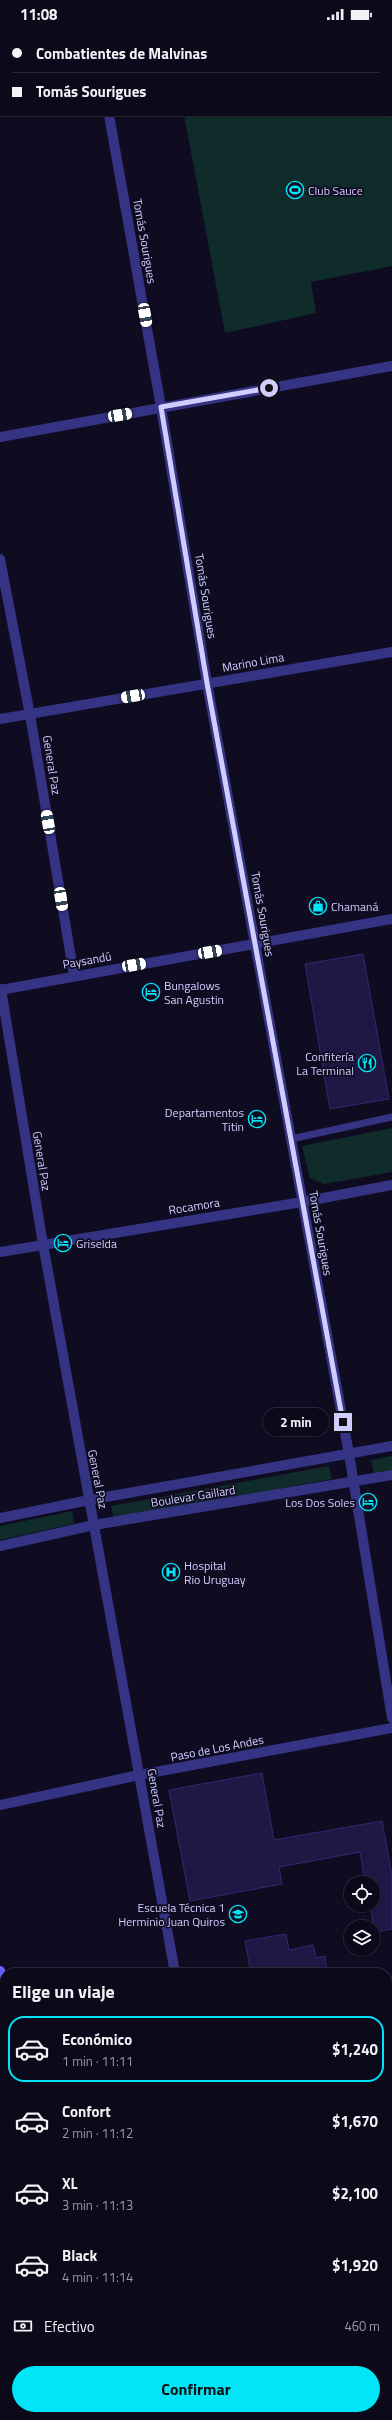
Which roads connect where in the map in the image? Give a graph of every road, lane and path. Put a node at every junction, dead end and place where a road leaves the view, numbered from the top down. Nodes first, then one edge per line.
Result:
1 (109, 116) edge
2 (392, 366) edge
3 (161, 407) junction
4 (0, 437) edge
5 (0, 560) edge
6 (392, 652) edge
7 (207, 683) junction
8 (30, 715) junction
9 (0, 719) edge
10 (392, 919) edge
11 (255, 944) junction
12 (74, 975) junction
13 (0, 990) edge
14 (392, 1117) edge
15 (291, 1139) junction
16 (392, 1185) edge
17 (302, 1202) junction
18 (42, 1244) junction
19 (0, 1252) edge
20 (392, 1446) edge
21 (348, 1454) junction
22 (392, 1475) edge
23 (353, 1482) junction
24 (89, 1500) junction
25 (0, 1518) edge
26 (94, 1525) junction
27 (0, 1546) edge
28 (392, 1718) edge
29 (392, 1728) edge
30 (139, 1776) junction
31 (0, 1805) edge
32 (174, 1968) edge

1 - 3 street, Tomás Sourigues
2 - 3 street
3 - 4 street
3 - 7 street, Tomás Sourigues
5 - 8 street, General Paz
6 - 7 street, Marino Lima
7 - 8 street, Marino Lima
7 - 11 street, Tomás Sourigues
8 - 9 street, Marino Lima
8 - 12 street, General Paz
10 - 11 street, Paysandú
11 - 12 street, Paysandú
11 - 15 street, Tomás Sourigues
12 - 13 street, Paysandú
13 - 18 street, General Paz
14 - 15 lane
15 - 17 street, Tomás Sourigues
16 - 17 street, Rocamora
17 - 18 street, Rocamora
17 - 21 street, Tomás Sourigues
18 - 19 street, Rocamora
18 - 24 street, General Paz
20 - 21 street, Boulevar Gaillard
21 - 23 street, Tomás Sourigues
21 - 24 street, Boulevar Gaillard
22 - 23 street, Boulevar Gaillard
23 - 26 street, Boulevar Gaillard
23 - 28 street, Tomás Sourigues
24 - 25 street, Boulevar Gaillard
24 - 26 street, General Paz
26 - 27 street, Boulevar Gaillard
26 - 30 street, General Paz
29 - 30 street, Paso de Los Andes
30 - 31 street, Paso de Los Andes
30 - 32 street, General Paz

